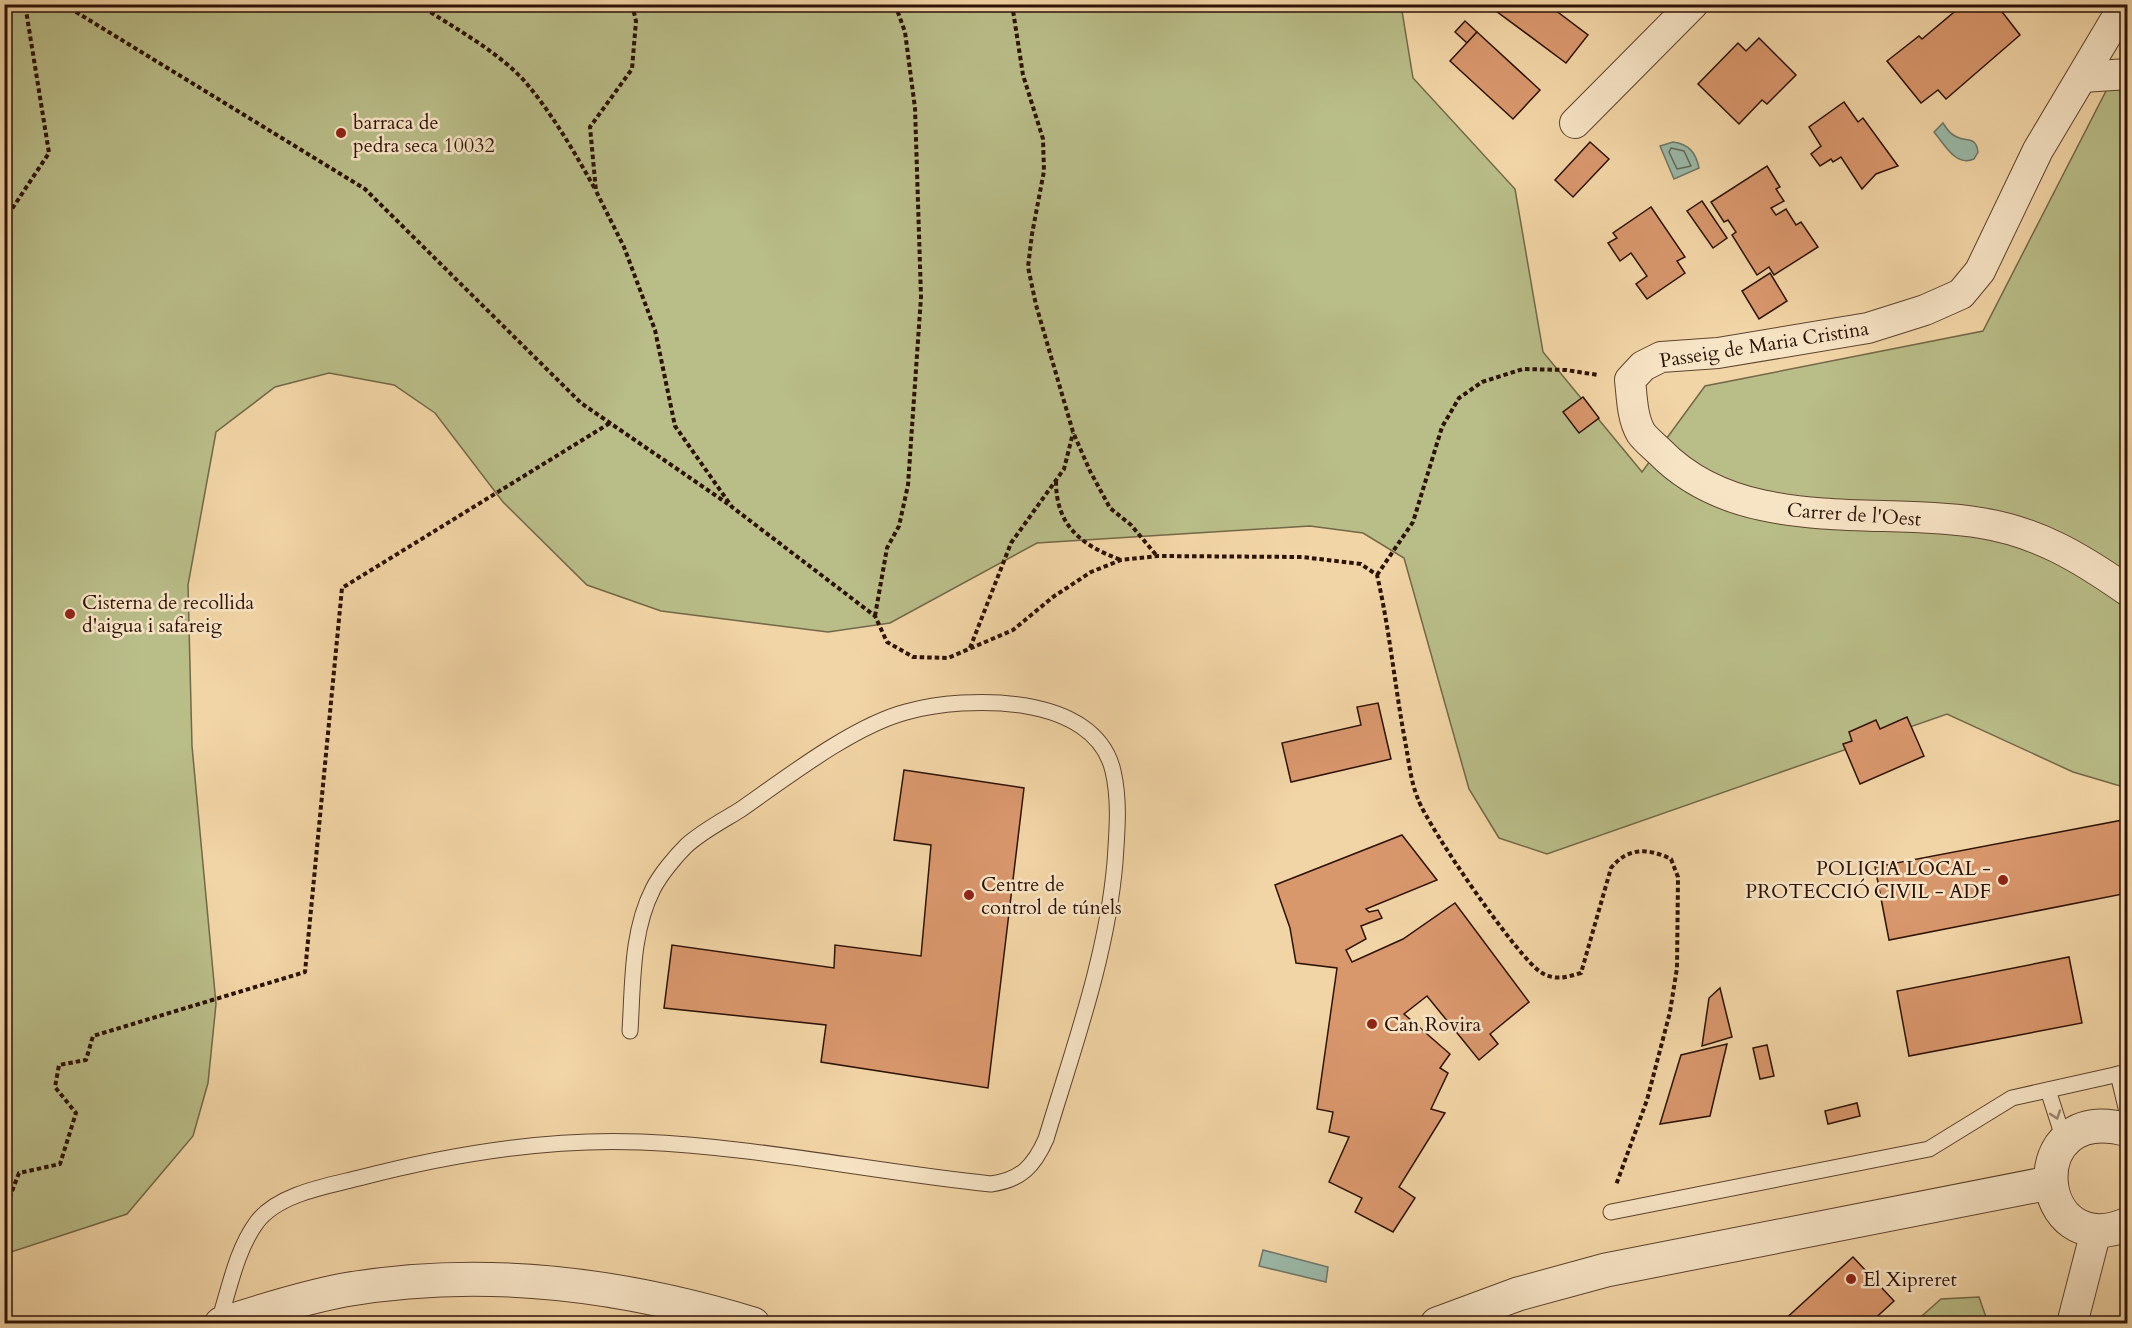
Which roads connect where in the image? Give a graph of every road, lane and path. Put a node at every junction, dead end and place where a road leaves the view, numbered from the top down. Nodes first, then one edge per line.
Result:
1 (25, 4) edge
2 (63, 4) edge
3 (418, 4) edge
4 (632, 4) edge
5 (895, 4) edge
6 (1012, 4) edge
7 (1693, 4) edge
8 (2125, 4) edge
9 (2127, 74) edge
10 (2083, 77) junction
11 (1575, 123) dead end
12 (596, 191) junction
13 (4, 221) edge
14 (1630, 380) junction
15 (610, 423) junction
16 (1073, 432) junction
17 (1056, 480) junction
18 (732, 507) junction
19 (1158, 556) junction
20 (1121, 560) junction
21 (1377, 575) junction
22 (2127, 591) edge
23 (874, 616) junction
24 (970, 648) junction
25 (630, 1031) dead end
26 (2123, 1073) edge
27 (2048, 1090) junction
28 (2127, 1116) edge
29 (2127, 1130) edge
30 (2064, 1140) junction
31 (2049, 1183) junction
32 (4, 1212) edge
33 (1611, 1212) joint
34 (2127, 1224) edge
35 (2096, 1231) junction
36 (219, 1323) edge
37 (753, 1323) edge
38 (1437, 1323) edge
39 (2072, 1323) edge

1 - 13 path
2 - 15 path
3 - 12 path
4 - 12 path
5 - 23 path
6 - 16 path
7 - 11 street
8 - 10 street, Passeig de Maria Cristina
9 - 10 street
10 - 14 street, Passeig de Maria Cristina
12 - 18 path
14 - 21 path
14 - 22 street, Carrer de l'Oest
15 - 18 path
15 - 32 path
16 - 17 path
16 - 19 path
17 - 20 path
17 - 24 path
18 - 23 path
19 - 20 path
19 - 21 path
20 - 24 path
21 - 33 path
23 - 24 path
25 - 36 lane
26 - 27 lane
26 - 28 lane
27 -> 30 lane
27 - 33 lane
29 - 30 street
30 - 31 street
31 - 35 street
31 - 38 street
34 - 35 street
35 - 39 street
36 - 37 street

